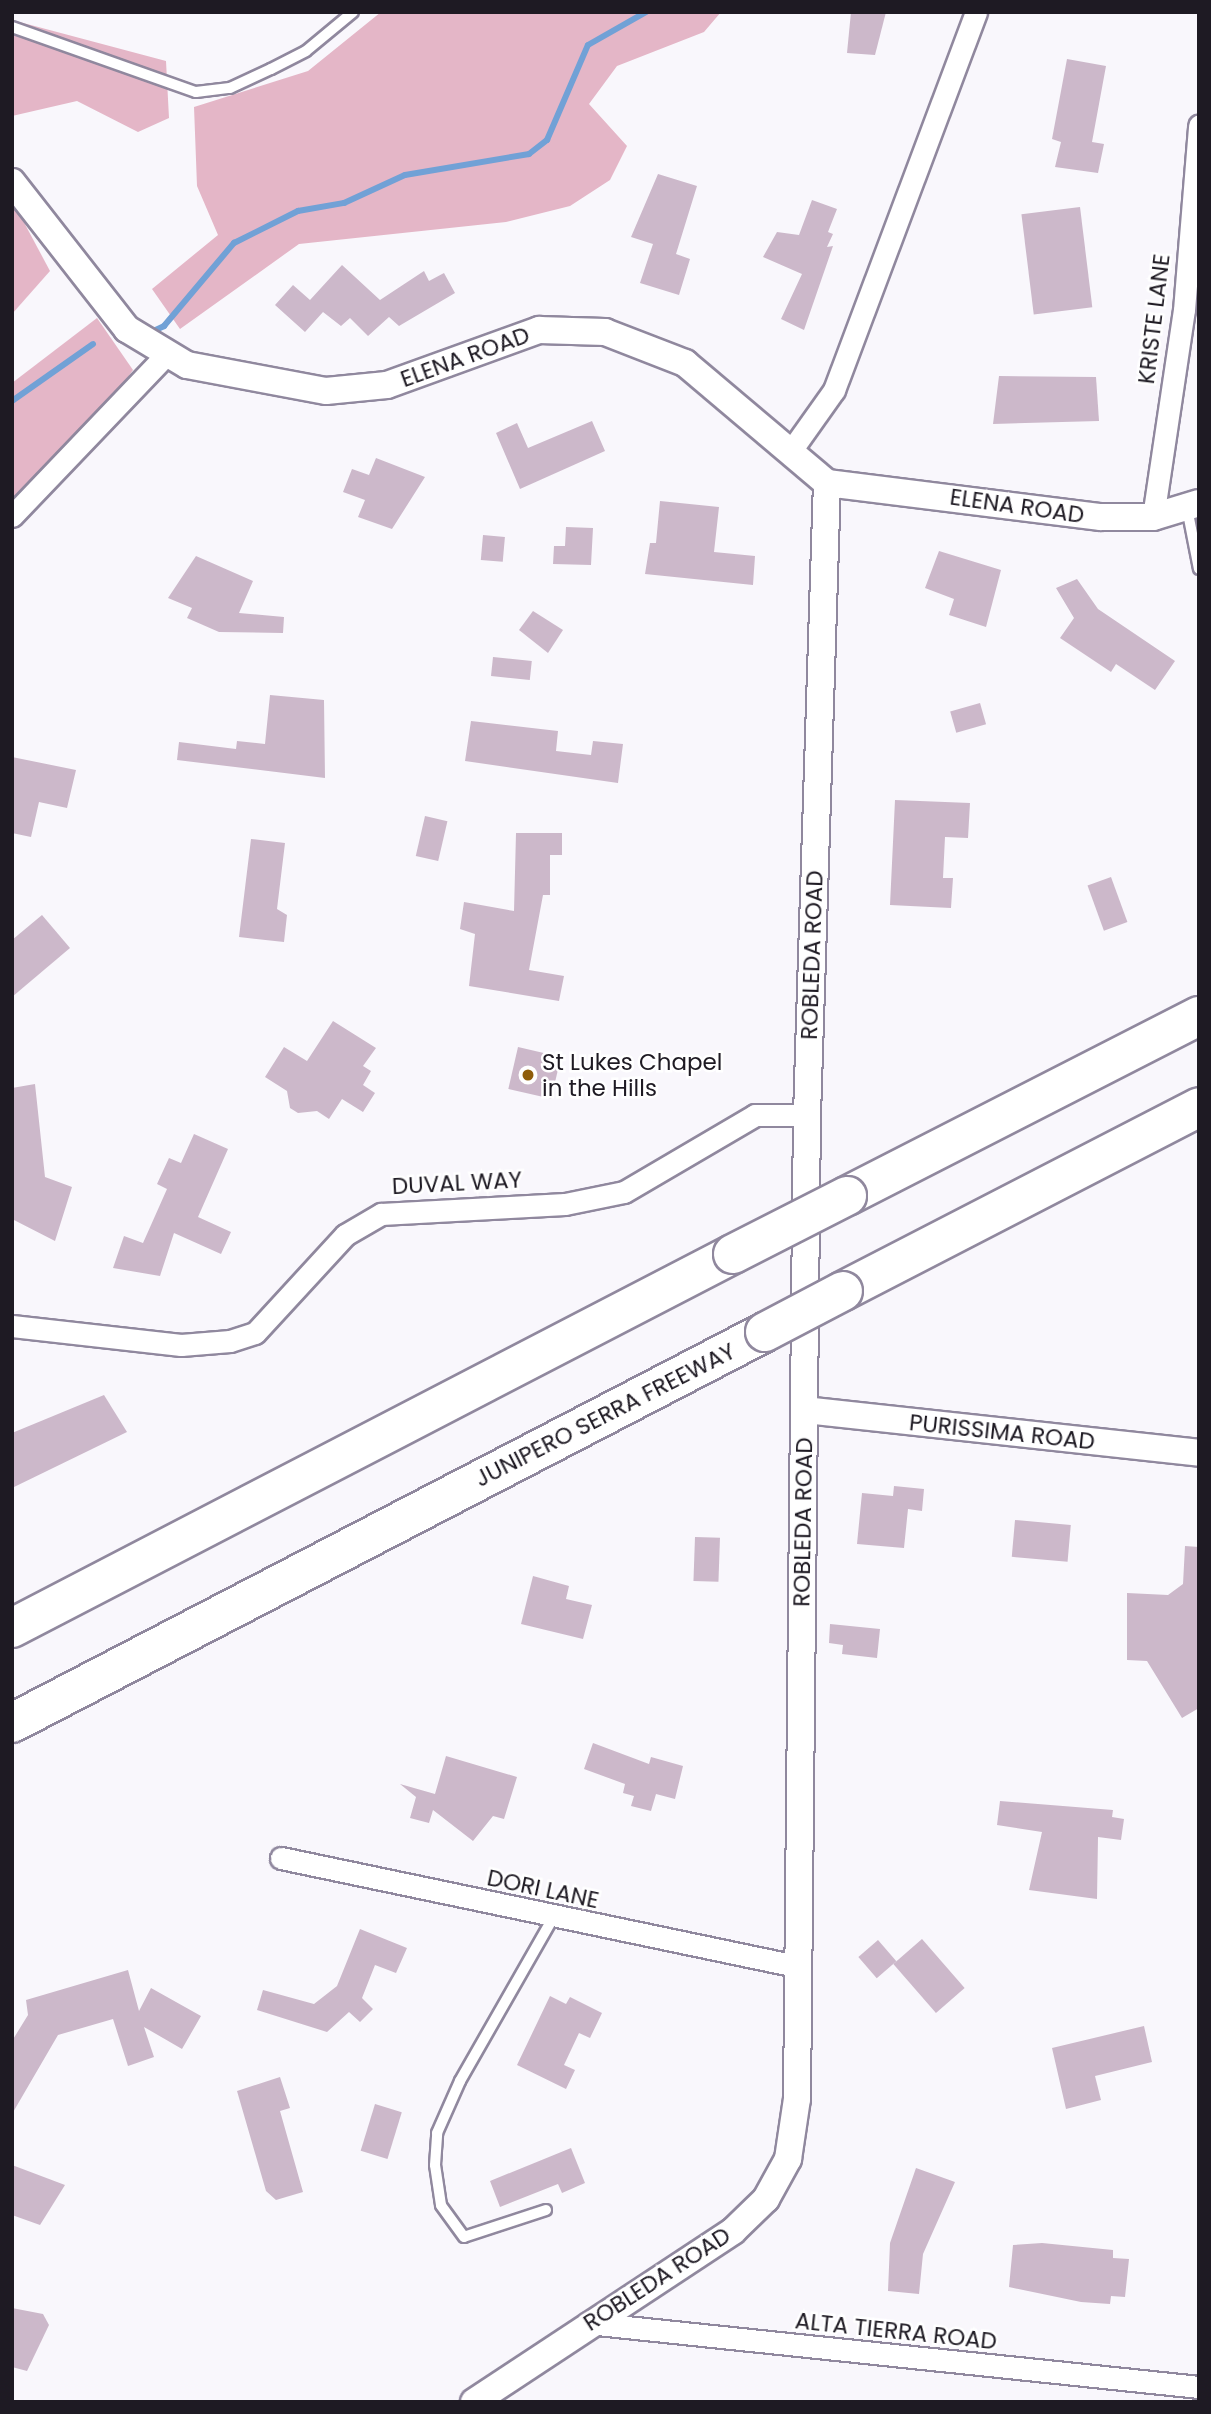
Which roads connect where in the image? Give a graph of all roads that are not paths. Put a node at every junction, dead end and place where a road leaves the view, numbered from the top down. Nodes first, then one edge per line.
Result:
1 (353, 12) edge
2 (975, 12) edge
3 (12, 27) edge
4 (1199, 126) edge
5 (12, 183) edge
6 (166, 355) junction
7 (790, 452) junction
8 (827, 483) junction
9 (1193, 505) edge
10 (12, 516) edge
11 (1153, 517) junction
12 (1199, 569) edge
13 (1199, 1016) edge
14 (1199, 1107) edge
15 (807, 1115) junction
16 (12, 1326) edge
17 (805, 1410) junction
18 (1199, 1453) edge
19 (12, 1628) edge
20 (12, 1723) edge
21 (281, 1858) dead end
22 (553, 1918) junction
23 (796, 1966) junction
24 (546, 2210) dead end
25 (588, 2323) junction
26 (1199, 2387) edge
27 (474, 2402) edge

1 - 3 lane
2 - 7 street
4 - 11 street, KRISTE LANE
5 - 6 street, ELENA ROAD
6 - 7 street, ELENA ROAD
6 - 10 street
7 - 8 street, ELENA ROAD
8 - 11 street, ELENA ROAD
8 - 15 street, ROBLEDA ROAD
9 - 11 street, ELENA ROAD
9 - 12 lane
13 - 19 highway, bridge
14 - 20 highway, JUNIPERO SERRA FREEWAY, bridge
15 - 16 street, DUVAL WAY
15 - 17 street, ROBLEDA ROAD
17 - 18 street, PURISSIMA ROAD
17 - 23 street, ROBLEDA ROAD
21 - 22 street, DORI LANE
22 - 23 street, DORI LANE
22 - 24 lane
23 - 25 street, ROBLEDA ROAD
25 - 26 street, ALTA TIERRA ROAD
25 - 27 street, ROBLEDA ROAD

